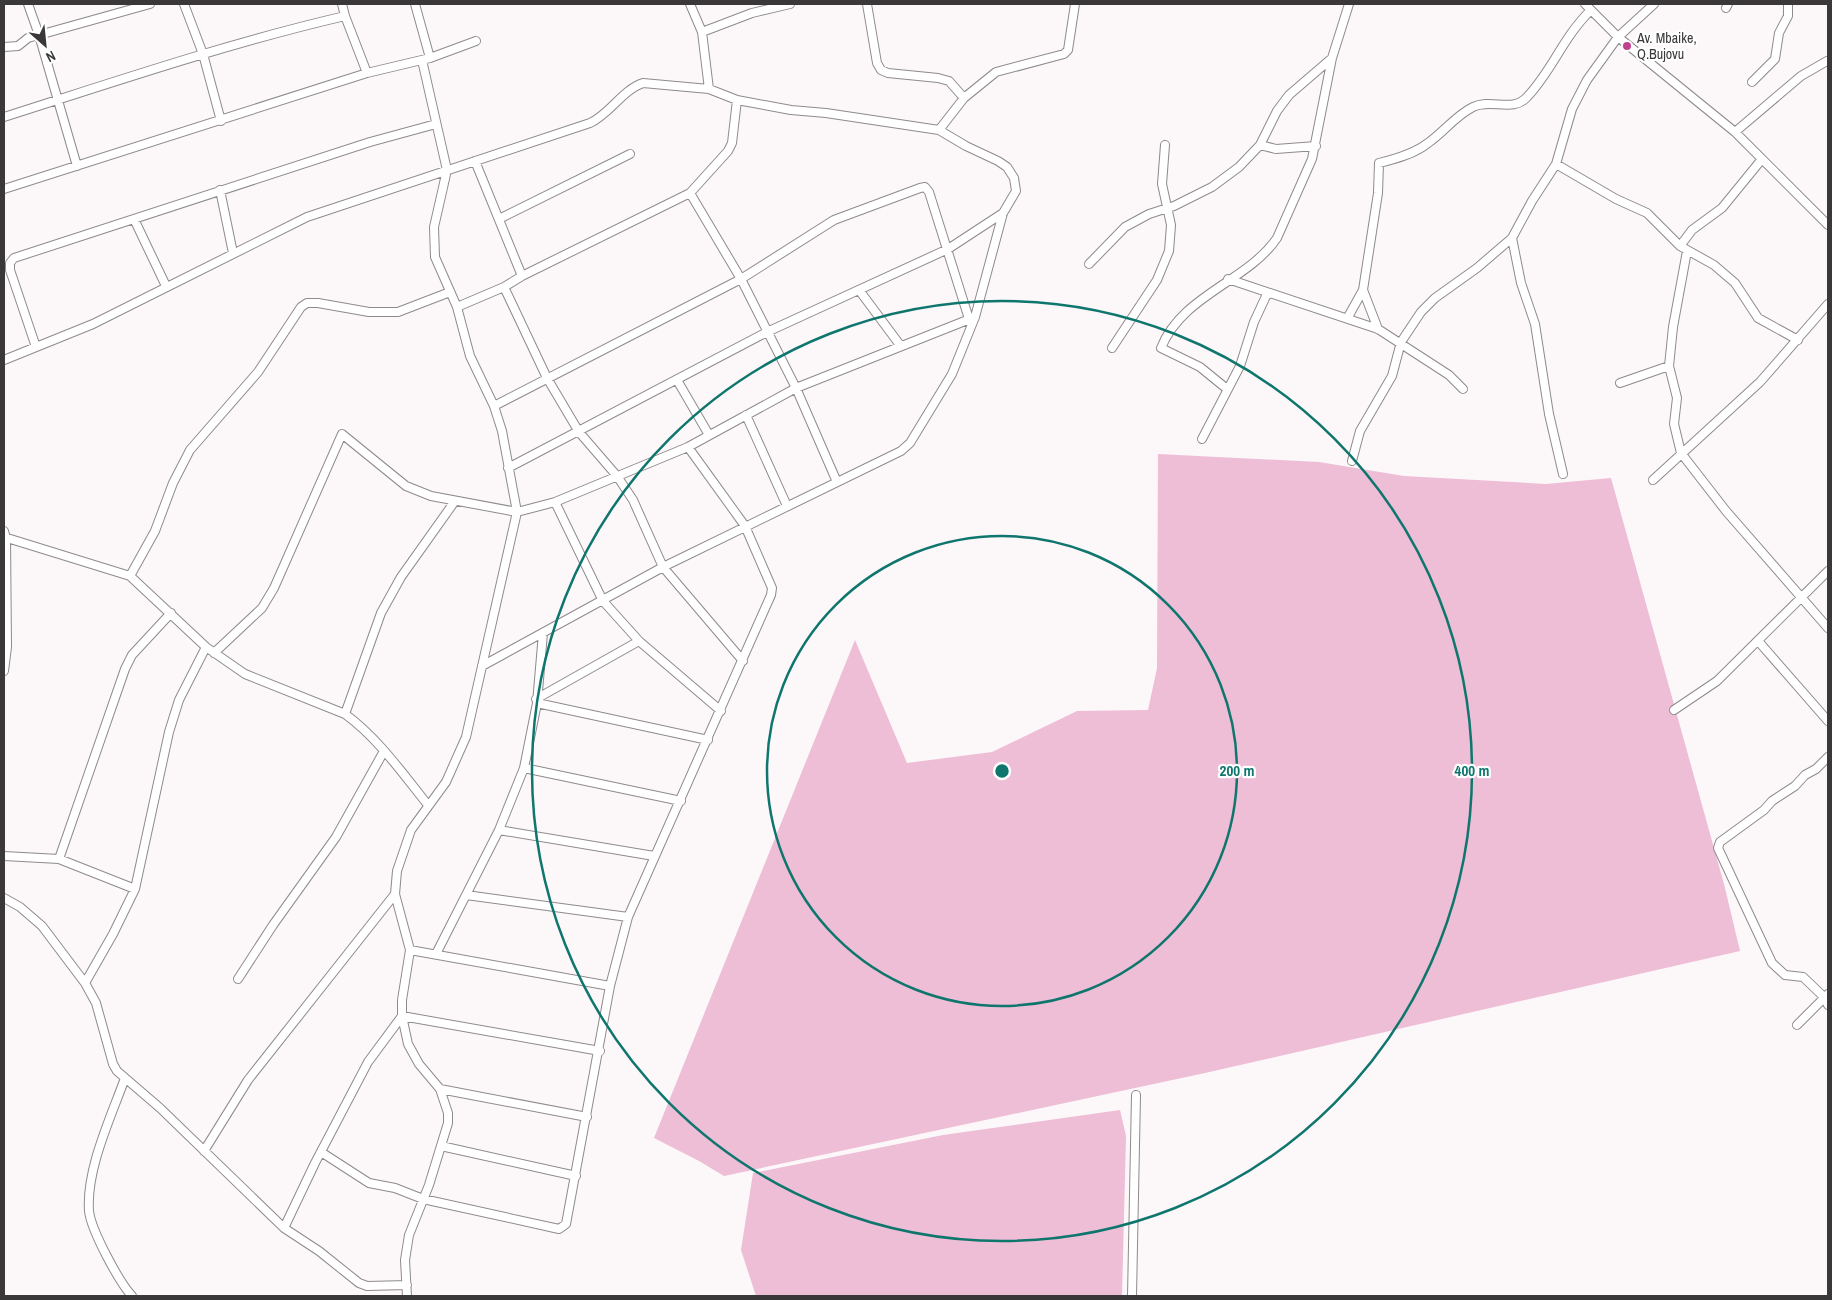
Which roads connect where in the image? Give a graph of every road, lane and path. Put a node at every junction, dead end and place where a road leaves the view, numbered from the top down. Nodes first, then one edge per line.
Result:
1 (28, 4) edge
2 (150, 4) edge
3 (184, 4) edge
4 (342, 4) edge
5 (415, 4) edge
6 (690, 4) edge
7 (790, 4) edge
8 (868, 4) edge
9 (1075, 4) edge
10 (1349, 4) edge
11 (1654, 4) edge
12 (1788, 4) edge
13 (1588, 7) edge
14 (344, 16) junction
15 (702, 32) junction
16 (39, 35) junction
17 (1618, 37) junction
18 (476, 41) dead end
19 (4, 47) edge
20 (203, 54) junction
21 (1332, 58) junction
22 (426, 59) junction
23 (1827, 61) edge
24 (367, 73) junction
25 (1752, 82) dead end
26 (709, 89) junction
27 (964, 98) junction
28 (56, 100) junction
29 (738, 100) junction
30 (4, 117) edge
31 (221, 121) junction
32 (436, 124) junction
33 (939, 130) junction
34 (1735, 132) junction
35 (1165, 145) dead end
36 (1260, 145) junction
37 (1316, 146) junction
38 (630, 154) dead end
39 (1762, 159) junction
40 (476, 161) junction
41 (1556, 164) junction
42 (77, 166) junction
43 (447, 170) junction
44 (4, 189) edge
45 (220, 190) junction
46 (690, 193) junction
47 (1168, 208) junction
48 (1003, 214) junction
49 (134, 219) junction
50 (499, 219) junction
51 (1828, 225) edge
52 (1512, 238) junction
53 (1680, 246) junction
54 (948, 249) junction
55 (1687, 251) junction
56 (232, 254) junction
57 (1090, 264) dead end
58 (522, 276) junction
59 (741, 279) junction
60 (1228, 279) junction
61 (166, 286) junction
62 (504, 287) junction
63 (859, 290) junction
64 (1363, 290) junction
65 (450, 292) junction
66 (1267, 294) junction
67 (1828, 304) edge
68 (457, 307) junction
69 (1348, 317) junction
70 (972, 318) junction
71 (1378, 329) junction
72 (767, 332) junction
73 (1798, 340) junction
74 (1401, 342) junction
75 (900, 345) junction
76 (36, 347) junction
77 (1112, 348) dead end
78 (4, 360) edge
79 (1668, 366) junction
80 (547, 378) junction
81 (677, 380) junction
82 (1620, 383) dead end
83 (796, 388) junction
84 (1227, 388) junction
85 (1463, 389) dead end
86 (494, 406) junction
87 (746, 415) junction
88 (580, 432) junction
89 (709, 435) junction
90 (1202, 439) dead end
91 (688, 447) junction
92 (1681, 453) junction
93 (1352, 461) dead end
94 (508, 468) junction
95 (1563, 474) dead end
96 (617, 476) junction
97 (1653, 480) dead end
98 (837, 482) junction
99 (455, 501) junction
100 (555, 502) junction
101 (787, 506) junction
102 (517, 512) junction
103 (744, 526) junction
104 (5, 535) edge
105 (663, 567) junction
106 (1828, 571) edge
107 (130, 576) junction
108 (1800, 597) junction
109 (602, 601) junction
110 (171, 613) junction
111 (1828, 628) edge
112 (544, 633) junction
113 (640, 641) junction
114 (1759, 642) junction
115 (206, 647) junction
116 (214, 653) junction
117 (743, 661) junction
118 (482, 666) junction
119 (4, 671) edge
120 (536, 701) junction
121 (1674, 710) dead end
122 (721, 711) junction
123 (345, 714) junction
124 (1828, 721) edge
125 (708, 740) junction
126 (384, 751) junction
127 (1828, 757) edge
128 (524, 768) junction
129 (681, 801) junction
130 (428, 805) junction
131 (499, 830) junction
132 (4, 856) edge
133 (654, 856) junction
134 (59, 859) junction
135 (135, 888) junction
136 (395, 894) junction
137 (466, 895) junction
138 (4, 898) edge
139 (628, 917) junction
140 (410, 950) junction
141 (436, 954) junction
142 (238, 979) dead end
143 (85, 983) junction
144 (610, 986) junction
145 (1826, 996) edge
146 (1828, 1006) edge
147 (402, 1016) junction
148 (1796, 1025) dead end
149 (600, 1051) junction
150 (125, 1078) junction
151 (440, 1089) junction
152 (1136, 1095) dead end
153 (587, 1118) junction
154 (442, 1146) junction
155 (204, 1151) junction
156 (321, 1152) junction
157 (576, 1176) junction
158 (423, 1199) junction
159 (284, 1228) junction
160 (407, 1285) junction
161 (132, 1296) edge
162 (407, 1296) edge
163 (1132, 1296) edge

1 - 16 street
2 - 16 street
3 - 20 street
4 - 14 street
5 - 22 street
6 - 15 street
7 - 15 street
8 - 27 street
9 - 27 street
10 - 21 street
11 - 17 street
12 - 25 street
13 - 17 street
13 - 64 street
14 - 20 street
14 - 24 street
15 - 26 street
16 - 19 street
16 - 28 street
17 - 34 street
17 - 41 street
18 - 22 street
20 - 28 street
20 - 31 street
21 - 36 street
21 - 37 street
22 - 24 street
22 - 32 street
23 - 34 street
24 - 31 street
26 - 29 street
26 - 40 street
27 - 33 street
28 - 30 street
28 - 42 street
29 - 33 street
29 - 46 street
31 - 42 street
32 - 43 street
32 - 45 street
33 - 48 street
34 - 39 street
35 - 47 street
36 - 37 street
36 - 47 street
37 - 60 street
38 - 50 street
39 - 51 street
39 - 53 street
40 - 43 street
40 - 50 street
41 - 52 street
41 - 53 street
42 - 44 street
43 - 56 street
43 - 65 street
45 - 49 street
45 - 56 street
46 - 58 street
46 - 59 street
47 - 57 street
47 - 77 street
48 - 54 street
48 - 70 street
49 - 61 street
49 - 76 street
50 - 58 street
52 - 74 street
52 - 95 street
53 - 55 street
54 - 59 street
54 - 63 street
54 - 70 street
55 - 73 street
55 - 79 street
56 - 61 street
58 - 62 street
59 - 72 street
59 - 80 street
60 - 66 street
60 - 84 street
61 - 76 street
62 - 68 street
62 - 80 street
63 - 72 street
63 - 75 street
64 - 69 street
64 - 71 street
65 - 68 street
65 - 107 street
66 - 69 street
66 - 84 street
67 - 73 street
68 - 86 street
69 - 71 street
70 - 75 street
70 - 98 street
71 - 74 street
72 - 81 street
72 - 83 street
73 - 92 street
74 - 85 street
74 - 93 street
75 - 83 street
76 - 78 street
79 - 82 street
79 - 92 street
80 - 86 street
80 - 88 street
81 - 88 street
81 - 89 street
83 - 87 street
83 - 98 street
84 - 90 street
86 - 94 street
87 - 89 street
87 - 101 street
88 - 94 street
88 - 96 street
89 - 91 street
91 - 96 street
91 - 103 street
92 - 97 street
92 - 108 street
94 - 102 street
96 - 100 street
96 - 105 street
98 - 101 street
99 - 102 street
99 - 116 street
99 - 123 street
100 - 102 street
100 - 109 street
101 - 103 street
102 - 118 street
103 - 105 street
103 - 117 street
104 - 107 street
104 - 119 street
105 - 109 street
105 - 117 street
106 - 108 street
107 - 110 street
108 - 111 street
108 - 114 street
109 - 112 street
109 - 113 street
110 - 115 street
110 - 134 street
112 - 118 street
112 - 120 street
113 - 120 street
113 - 122 street
114 - 121 street
114 - 124 street
115 - 116 street
115 - 135 street
116 - 123 street
117 - 122 street
118 - 130 street
120 - 125 street
120 - 128 street
122 - 125 street
123 - 126 street
125 - 129 street
126 - 130 street
126 - 142 street
127 - 145 street
128 - 129 street
128 - 131 street
129 - 133 street
130 - 136 street
131 - 133 street
131 - 137 street
132 - 134 street
133 - 139 street
134 - 135 street
135 - 143 street
136 - 140 street
136 - 155 street
137 - 139 street
137 - 141 street
138 - 143 street
139 - 144 street
140 - 141 street
140 - 147 street
141 - 144 street
143 - 150 street
144 - 149 street
145 - 146 street
145 - 148 street
147 - 149 street
147 - 151 street
147 - 156 street
149 - 153 street
150 - 155 street
150 - 161 street
151 - 153 street
151 - 154 street
152 - 163 street
153 - 157 street
154 - 157 street
154 - 158 street
155 - 159 street
156 - 158 street
156 - 159 street
157 - 158 street
158 - 160 street
159 - 160 street
160 - 162 street

